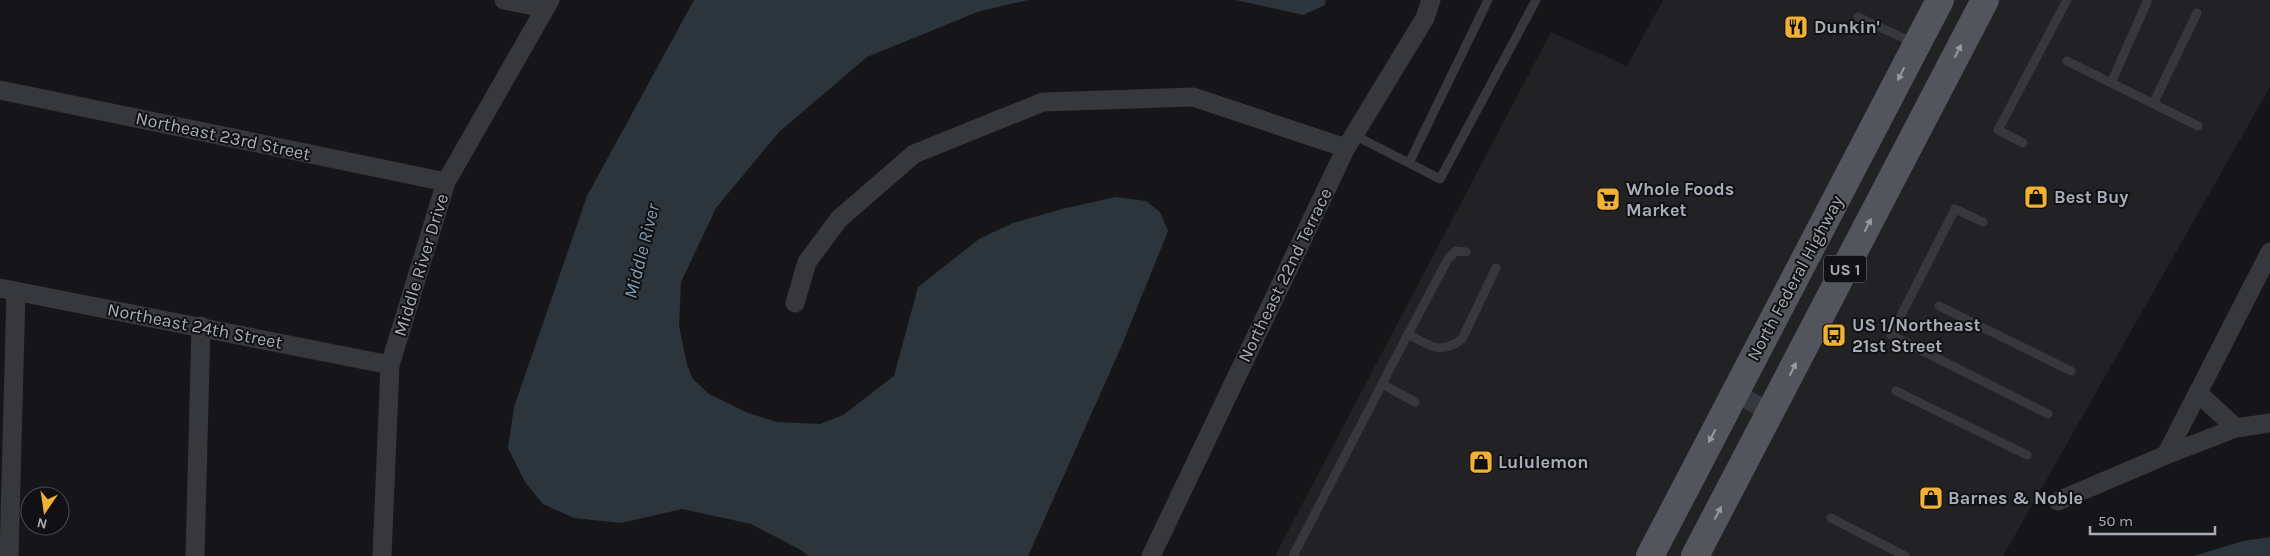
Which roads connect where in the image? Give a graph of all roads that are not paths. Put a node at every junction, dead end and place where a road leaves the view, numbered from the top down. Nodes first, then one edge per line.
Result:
1 (504, 0) edge
2 (1431, 0) edge
3 (1488, 0) edge
4 (1536, 0) edge
5 (1940, 0) edge
6 (1985, 0) edge
7 (2067, 0) edge
8 (2147, 2) dead end
9 (547, 4) edge
10 (2198, 13) dead end
11 (1858, 17) dead end
12 (1917, 44) junction
13 (2067, 61) dead end
14 (2111, 83) junction
15 (0, 90) edge
16 (2153, 104) junction
17 (2198, 126) dead end
18 (1350, 142) junction
19 (2023, 143) dead end
20 (1409, 163) junction
21 (446, 182) junction
22 (1982, 222) dead end
23 (1466, 252) dead end
24 (2270, 252) edge
25 (1496, 268) dead end
26 (8, 289) edge
27 (795, 304) dead end
28 (1939, 306) dead end
29 (200, 326) junction
30 (1408, 334) junction
31 (390, 365) junction
32 (2071, 371) dead end
33 (1382, 384) junction
34 (1896, 391) dead end
35 (1734, 393) junction
36 (2198, 393) junction
37 (1415, 402) dead end
38 (1770, 412) junction
39 (2048, 414) dead end
40 (2270, 423) edge
41 (2236, 428) junction
42 (2027, 455) dead end
43 (2166, 455) junction
44 (2058, 501) dead end
45 (1831, 518) dead end
46 (8, 556) edge
47 (195, 556) edge
48 (382, 556) edge
49 (1151, 556) edge
50 (1293, 556) edge
51 (1650, 556) edge
52 (1695, 556) edge
53 (1905, 556) edge

1 - 9 street
2 - 18 street, Northeast 22nd Terrace
3 - 20 lane
4 - 20 lane
5 - 12 main road, North Federal Highway / US 1
38 -> 6 main road, US 1
7 - 19 lane
8 - 14 lane
9 - 21 street, Middle River Drive
10 - 16 lane
11 - 12 lane
12 -> 35 main road, North Federal Highway / US 1
13 - 14 lane
14 - 16 lane
15 - 21 street, Northeast 23rd Street
16 - 17 lane
18 - 20 lane
18 - 27 street
18 - 49 street, Northeast 22nd Terrace
21 - 31 street, Middle River Drive
22 - 39 lane
23 - 30 lane
24 - 36 street
25 - 30 lane
26 - 29 street, Northeast 24th Street
26 - 46 street
28 - 32 lane
29 - 31 street, Northeast 24th Street
29 - 47 street
30 - 33 lane
31 - 48 street, Middle River Drive
33 - 37 lane
33 - 50 lane
34 - 42 lane
35 - 38 street
35 -> 51 main road, North Federal Highway / US 1
36 - 41 street
36 - 43 street
52 -> 38 main road, US 1
40 - 41 street
41 - 43 street
43 - 44 street
45 - 53 lane

